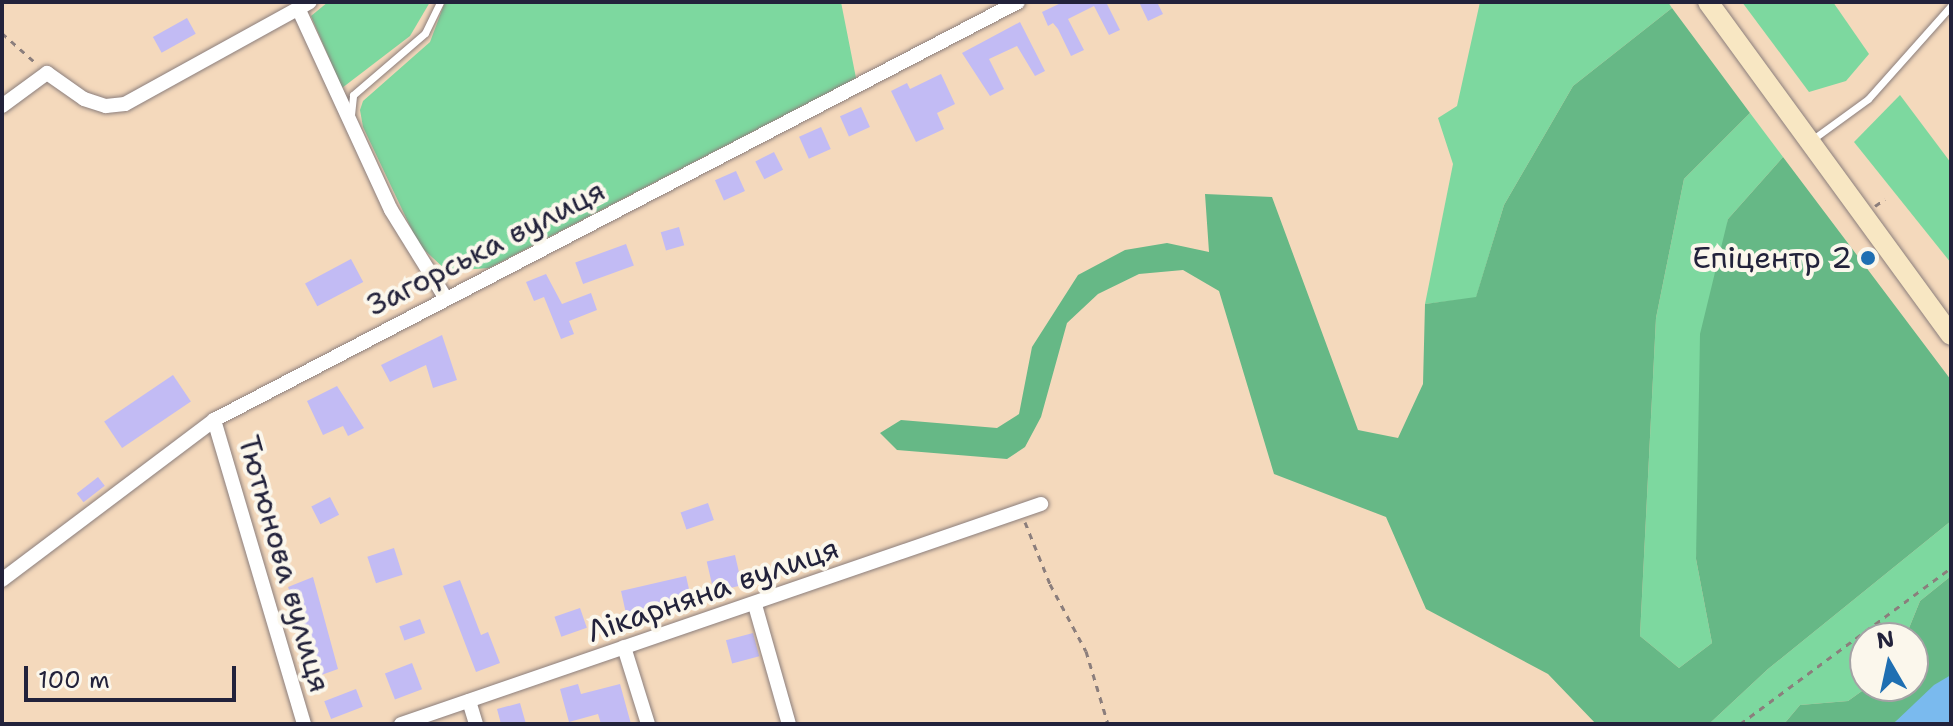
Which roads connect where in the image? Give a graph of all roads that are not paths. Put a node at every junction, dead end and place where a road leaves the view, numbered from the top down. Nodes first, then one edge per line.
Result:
1 (440, 2) edge
2 (1018, 2) edge
3 (1708, 2) edge
4 (301, 4) edge
5 (1951, 6) edge
6 (2, 106) edge
7 (351, 117) junction
8 (1808, 143) junction
9 (445, 297) junction
10 (1951, 335) edge
11 (214, 420) junction
12 (1041, 504) dead end
13 (2, 580) edge
14 (755, 605) junction
15 (624, 647) junction
16 (469, 701) junction
17 (304, 724) edge
18 (401, 724) edge
19 (476, 724) edge
20 (648, 724) edge
21 (789, 724) edge

1 - 7 lane
2 - 9 street, Загорська вулиця
3 - 8 street
4 - 6 street
4 - 7 street
5 - 8 lane
7 - 9 street
8 - 10 street
9 - 11 street, Загорська вулиця
11 - 13 street, Загорська вулиця
11 - 17 street, Тютюнова вулиця
12 - 14 street, Лікарняна вулиця
14 - 15 street, Лікарняна вулиця
14 - 21 street
15 - 16 street, Лікарняна вулиця
15 - 20 street
16 - 18 street, Лікарняна вулиця
16 - 19 street

